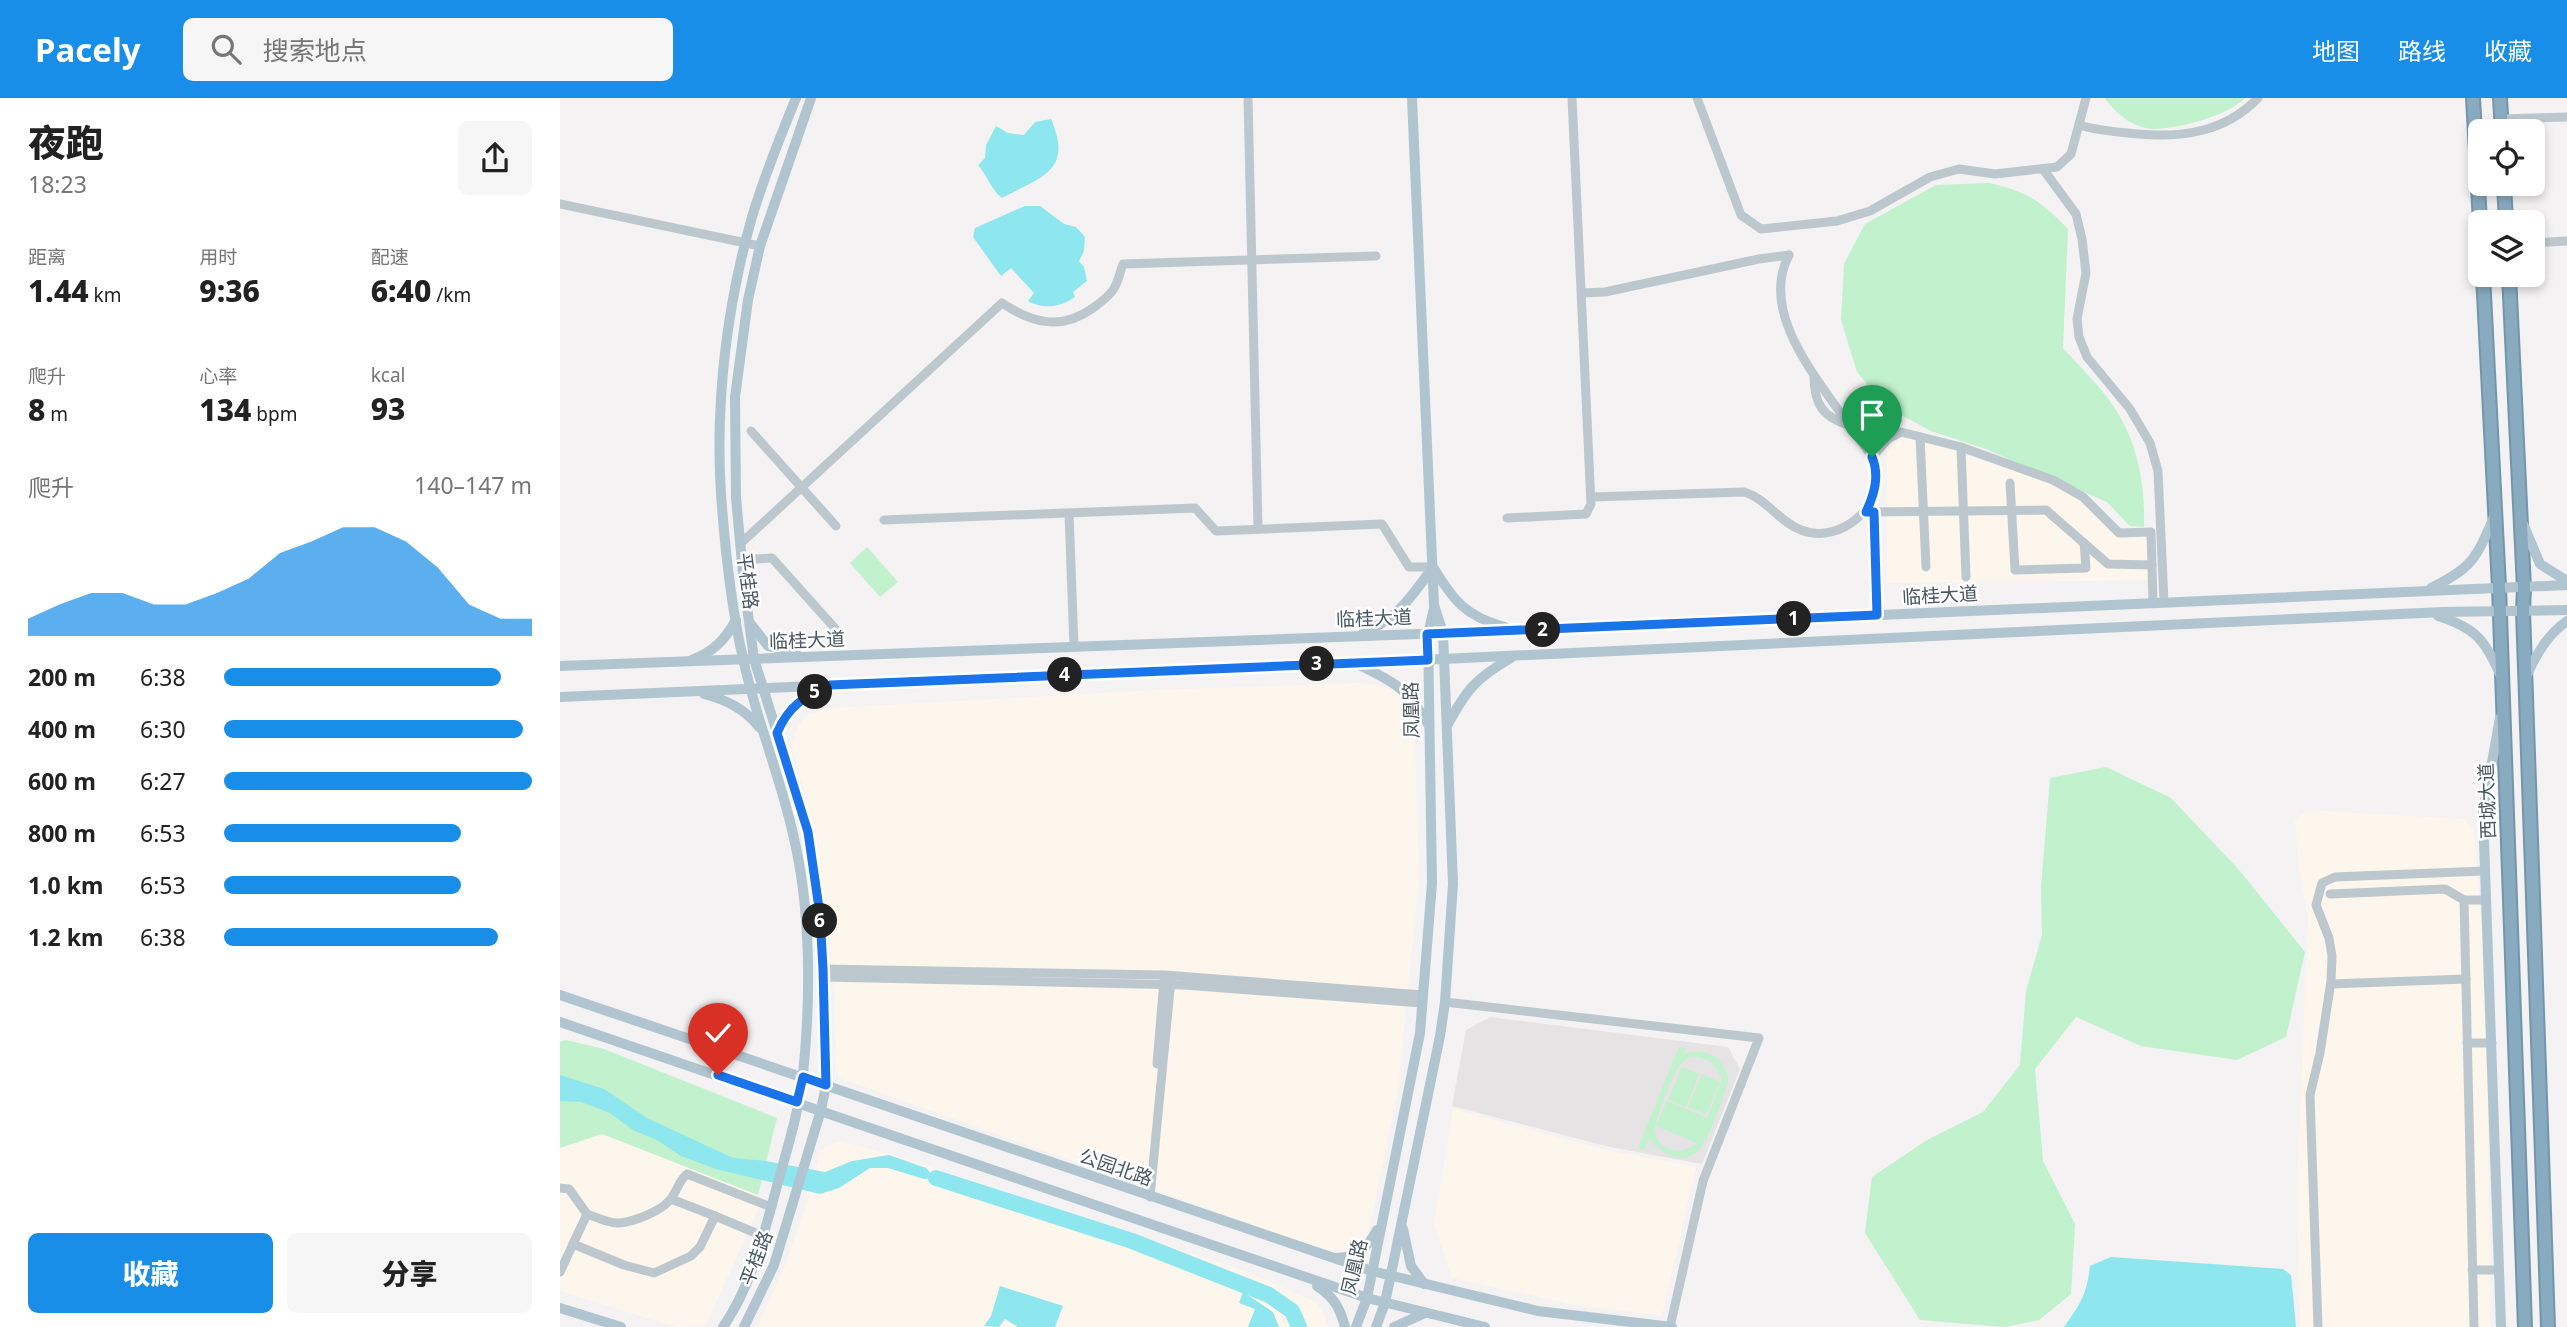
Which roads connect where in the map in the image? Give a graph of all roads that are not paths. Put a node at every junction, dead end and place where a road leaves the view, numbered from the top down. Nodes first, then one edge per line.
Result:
1 (796, 98) edge
2 (811, 98) edge
3 (1248, 98) edge
4 (1412, 98) edge
5 (1572, 98) edge
6 (1697, 98) edge
7 (2086, 98) edge
8 (2258, 98) edge
9 (2473, 98) edge
10 (2500, 98) edge
11 (2567, 117) edge
12 (2501, 119) edge
13 (2545, 120) edge
14 (2079, 125) junction
15 (2043, 169) junction
16 (560, 204) edge
17 (2479, 210) edge
18 (2567, 241) edge
19 (2545, 242) edge
20 (745, 243) junction
21 (760, 246) junction
22 (1376, 256) dead end
23 (1252, 260) junction
24 (2484, 287) edge
25 (2510, 287) edge
26 (1582, 293) junction
27 (1814, 376) junction
28 (1849, 425) junction
29 (751, 431) dead end
30 (1920, 438) junction
31 (1961, 447) junction
32 (1872, 457) junction
33 (2010, 483) dead end
34 (802, 488) junction
35 (1592, 497) junction
36 (2012, 511) junction
37 (1870, 512) junction
38 (1069, 513) junction
39 (2495, 515) junction
40 (2521, 517) junction
41 (1507, 518) dead end
42 (884, 520) dead end
43 (836, 526) dead end
44 (1258, 529) junction
45 (2084, 543) junction
46 (740, 544) junction
47 (741, 560) junction
48 (2152, 565) junction
49 (1433, 567) junction
50 (1926, 567) dead end
51 (1966, 577) dead end
52 (2567, 583) edge
53 (2499, 587) junction
54 (2524, 588) junction
55 (2426, 591) junction
56 (2159, 603) junction
57 (1434, 606) junction
58 (2567, 610) edge
59 (2523, 611) junction
60 (2500, 612) junction
61 (2428, 613) junction
62 (1877, 615) junction
63 (736, 621) junction
64 (2567, 621) edge
65 (749, 622) junction
66 (1517, 631) junction
67 (1427, 634) junction
68 (1443, 634) junction
69 (840, 635) dead end
70 (1356, 637) junction
71 (1074, 647) junction
72 (1515, 656) junction
73 (819, 657) junction
74 (1443, 659) junction
75 (749, 660) junction
76 (1428, 660) junction
77 (684, 662) junction
78 (1354, 663) junction
79 (560, 666) edge
80 (2525, 679) junction
81 (2502, 680) junction
82 (830, 685) junction
83 (756, 687) junction
84 (691, 690) junction
85 (560, 697) edge
86 (2503, 702) junction
87 (1429, 727) junction
88 (1446, 729) junction
89 (763, 730) junction
90 (777, 733) junction
91 (2484, 871) junction
92 (2330, 894) dead end
93 (2464, 900) junction
94 (2485, 900) junction
95 (823, 973) junction
96 (2466, 979) junction
97 (1168, 980) junction
98 (2331, 984) junction
99 (560, 995) edge
100 (1422, 999) junction
101 (1445, 1002) junction
102 (560, 1021) edge
103 (2467, 1043) junction
104 (2492, 1043) junction
105 (803, 1077) junction
106 (826, 1085) junction
107 (797, 1102) junction
108 (821, 1110) junction
109 (560, 1188) edge
110 (1147, 1196) junction
111 (671, 1199) junction
112 (771, 1207) junction
113 (587, 1214) junction
114 (715, 1216) junction
115 (1383, 1218) junction
116 (1402, 1222) junction
117 (763, 1236) junction
118 (573, 1244) junction
119 (1332, 1258) junction
120 (2473, 1270) junction
121 (2499, 1270) junction
122 (1372, 1271) junction
123 (560, 1272) edge
124 (1300, 1275) junction
125 (1390, 1276) junction
126 (1424, 1284) junction
127 (1367, 1298) junction
128 (1385, 1303) junction
129 (560, 1308) edge
130 (1426, 1313) junction
131 (2524, 1325) edge
132 (2549, 1325) edge
133 (621, 1327) edge
134 (723, 1327) edge
135 (744, 1327) edge
136 (1345, 1327) edge
137 (1356, 1327) edge
138 (1376, 1327) edge
139 (1394, 1327) edge
140 (1485, 1327) edge
141 (1671, 1327) edge
142 (2318, 1327) edge
143 (2474, 1327) edge
144 (2501, 1327) edge

1 - 20 main road, 平桂路
2 - 21 main road, 平桂路
3 - 23 street
4 - 49 main road
5 - 26 street
6 - 15 street
7 - 14 street
8 - 14 street
9 - 17 highway
10 - 12 highway
11 - 13 street
14 - 15 street
15 - 56 street
16 - 20 street
18 - 19 street
20 - 21 street
20 - 63 main road, 平桂路
21 - 46 main road, 平桂路
22 - 23 street
23 - 34 street
23 - 44 street
24 - 39 highway, 西城大道
25 - 40 highway
26 - 27 street
26 - 35 street
27 - 28 street
27 - 28 street
28 - 32 street
29 - 34 street
30 - 31 street
30 - 32 street
30 - 50 street
31 - 48 street
31 - 51 street
32 - 37 street
33 - 36 street
34 - 43 street
34 - 46 street
35 - 37 street
35 - 41 street
36 - 37 street
36 - 45 street
36 - 45 street
37 - 62 street
38 - 42 street
38 - 44 street
38 - 71 street
39 - 53 highway, 西城大道
39 - 55 main road
40 - 52 main road
40 - 54 highway
44 - 49 street
45 - 48 street
46 - 47 main road, 平桂路
47 - 65 main road, 平桂路
47 - 69 street
48 - 56 street
49 - 57 main road
49 - 66 main road
49 - 70 main road
52 - 54 main road, 临桂大道
53 - 54 main road, 临桂大道
53 - 55 main road, 临桂大道
53 - 60 highway, 西城大道
54 - 59 highway
55 - 56 main road, 临桂大道
56 - 62 main road, 临桂大道
57 - 67 main road, 凤凰路
57 - 68 main road, 凤凰路
58 - 59 main road
59 - 60 main road
59 - 80 highway
60 - 61 main road
60 - 81 highway, 西城大道
61 - 72 main road
61 - 81 main road
62 - 66 main road, 临桂大道
63 - 75 main road, 平桂路
63 - 77 main road
64 - 80 main road
65 - 73 main road
65 - 75 main road, 平桂路
66 - 68 main road, 临桂大道
67 - 68 main road, 临桂大道
67 - 70 main road, 临桂大道
67 - 76 main road, 凤凰路
68 - 74 main road, 凤凰路
70 - 71 main road, 临桂大道
71 - 73 main road, 临桂大道
72 - 74 main road
72 - 88 main road
73 - 75 main road, 临桂大道
74 - 76 main road
74 - 88 main road, 凤凰路
75 - 77 main road, 临桂大道
75 - 83 main road, 平桂路
76 - 78 main road
76 - 87 main road, 凤凰路
77 - 79 main road, 临桂大道
78 - 82 main road
78 - 87 main road
80 - 132 highway
81 - 86 highway, 西城大道
82 - 83 main road
82 - 90 main road
83 - 84 main road
83 - 89 main road, 平桂路
83 - 90 main road, 平桂路
84 - 85 main road
84 - 89 main road
86 - 91 main road
86 - 131 highway, 西城大道
87 - 100 main road, 凤凰路
88 - 101 main road, 凤凰路
89 - 105 main road, 平桂路
90 - 95 main road, 平桂路
91 - 94 main road
91 - 98 street
92 - 93 street
93 - 94 street
93 - 96 street
94 - 104 main road
95 - 97 street
95 - 106 main road, 平桂路
96 - 98 street
96 - 103 street
97 - 100 street
97 - 110 street
98 - 142 street
99 - 105 main road, 公园北路
100 - 115 main road, 凤凰路
101 - 116 main road, 凤凰路
101 - 141 street
102 - 107 main road
103 - 104 street
103 - 120 street
104 - 121 main road
105 - 106 main road, 公园北路
105 - 107 main road, 平桂路
106 - 108 main road, 平桂路
106 - 110 main road, 公园北路
107 - 108 main road
107 - 112 main road, 平桂路
108 - 124 main road
108 - 135 main road, 平桂路
109 - 113 street
110 - 119 main road, 公园北路
111 - 112 street
111 - 113 street
111 - 114 street
112 - 117 main road, 平桂路
113 - 118 street
114 - 117 street
114 - 118 street
115 - 119 main road
115 - 122 main road, 凤凰路
116 - 125 main road, 凤凰路
116 - 126 main road
117 - 134 main road, 平桂路
118 - 123 street
119 - 122 main road, 公园北路
120 - 121 street
120 - 143 street
121 - 144 main road
122 - 125 main road, 公园北路
122 - 127 main road, 凤凰路
124 - 127 main road
124 - 136 main road
125 - 126 main road, 公园北路
125 - 128 main road, 凤凰路
126 - 141 main road, 公园北路
127 - 128 main road
127 - 137 main road, 凤凰路
128 - 130 main road
128 - 138 main road, 凤凰路
129 - 133 main road
130 - 139 main road
130 - 140 main road

